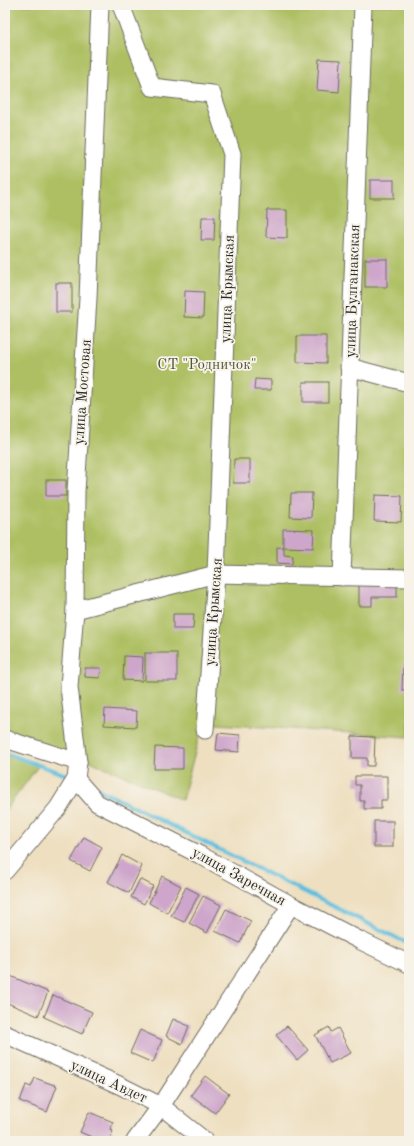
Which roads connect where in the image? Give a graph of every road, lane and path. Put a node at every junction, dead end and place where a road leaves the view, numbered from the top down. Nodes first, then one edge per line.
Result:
1 (100, 5) edge
2 (121, 5) edge
3 (363, 5) edge
4 (349, 367) junction
5 (409, 383) edge
6 (216, 574) junction
7 (342, 577) junction
8 (409, 578) edge
9 (75, 610) junction
10 (205, 730) dead end
11 (5, 739) edge
12 (77, 770) junction
13 (5, 871) edge
14 (291, 905) junction
15 (409, 964) edge
16 (5, 1034) edge
17 (161, 1106) junction
18 (135, 1141) edge
19 (205, 1141) edge

1 - 9 street, улица Мостовая
2 - 6 street, улица Крымская
3 - 4 street, улица Булганакская
4 - 5 street
4 - 7 street, улица Булганакская
6 - 7 street
6 - 9 street
6 - 10 street, улица Крымская
7 - 8 street
9 - 12 street, улица Мостовая
11 - 12 street
12 - 13 street
12 - 14 street, улица Заречная
14 - 15 street, улица Заречная
14 - 17 street
16 - 17 street, улица Авдет
17 - 18 street
17 - 19 street, улица Авдет

